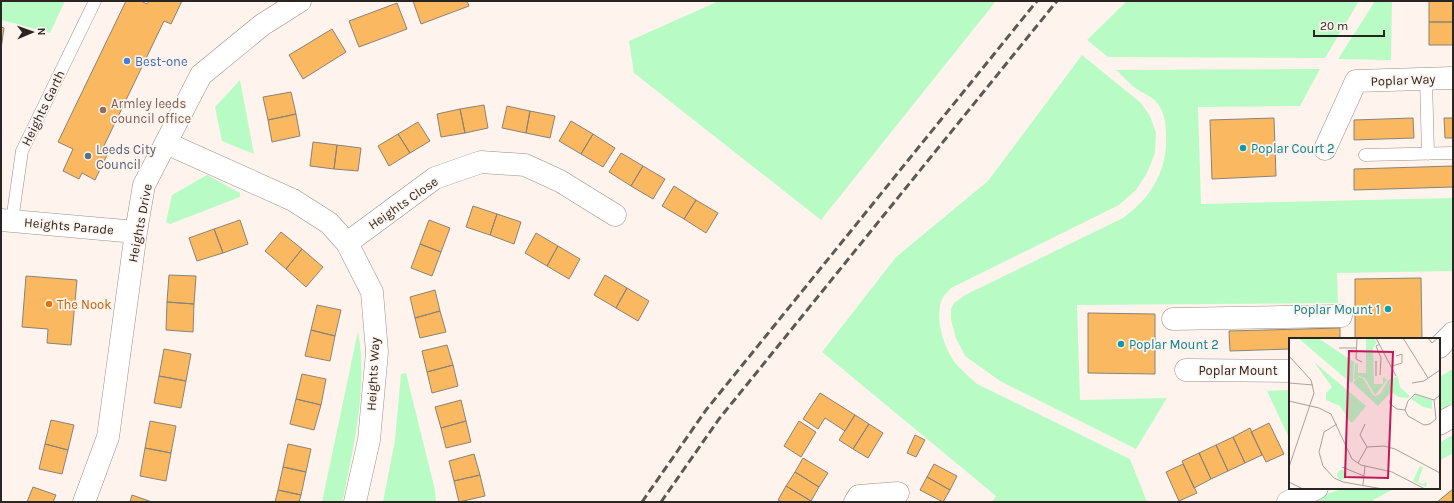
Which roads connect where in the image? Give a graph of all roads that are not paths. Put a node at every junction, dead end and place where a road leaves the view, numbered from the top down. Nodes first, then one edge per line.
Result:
1 (95, 1) edge
2 (300, 1) edge
3 (1453, 78) edge
4 (1426, 79) junction
5 (166, 143) junction
6 (1325, 149) dead end
7 (1453, 153) edge
8 (1428, 154) junction
9 (1365, 155) dead end
10 (615, 215) dead end
11 (7, 220) edge
12 (136, 232) junction
13 (347, 244) junction
14 (1341, 316) dead end
15 (1174, 319) dead end
16 (1453, 333) edge
17 (1440, 346) edge
18 (1186, 370) dead end
19 (1289, 371) edge
20 (1453, 416) edge
21 (1440, 423) edge
22 (1315, 489) edge
23 (854, 493) edge
24 (898, 493) dead end
25 (1290, 501) edge
26 (84, 502) edge
27 (355, 502) edge

1 - 11 lane, Heights Garth
2 - 5 street, Heights Drive
3 - 4 street, Poplar Way
4 - 6 street, Poplar Way
4 - 8 lane
5 - 12 street, Heights Drive
5 - 13 street, Heights Way
7 - 8 lane
8 - 9 lane
10 - 13 street, Heights Close
11 - 12 street, Heights Parade
12 - 26 street, Heights Drive
13 - 27 street, Heights Way
14 - 15 street
16 - 17 street
18 - 19 street, Poplar Mount
20 - 21 street
22 - 25 street
23 - 24 street

